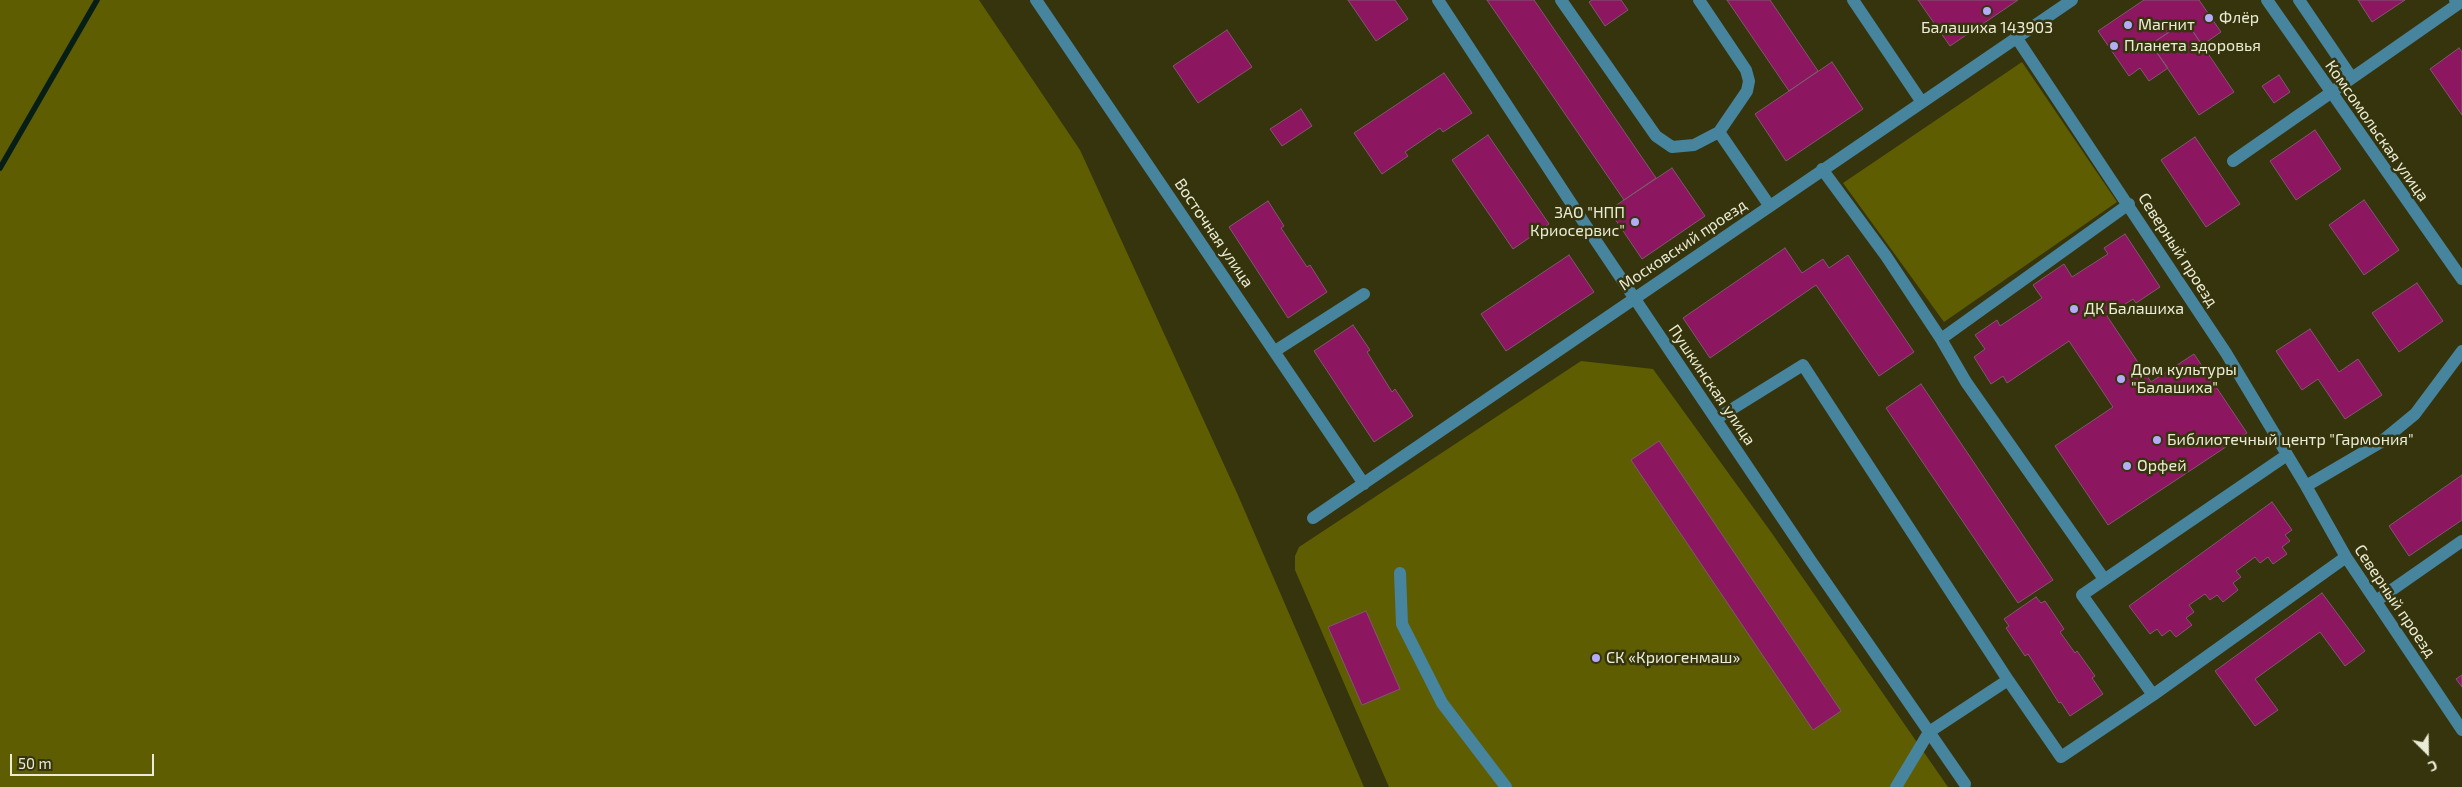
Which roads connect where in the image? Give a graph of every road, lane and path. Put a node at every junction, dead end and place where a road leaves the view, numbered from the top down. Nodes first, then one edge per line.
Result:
1 (1036, 0) edge
2 (1438, 0) edge
3 (1562, 0) edge
4 (1699, 0) edge
5 (1853, 0) edge
6 (2072, 0) edge
7 (2267, 0) edge
8 (2299, 0) edge
9 (2458, 2) edge
10 (2016, 37) junction
11 (2352, 78) junction
12 (2331, 94) junction
13 (1921, 101) junction
14 (1719, 132) junction
15 (2233, 161) dead end
16 (1822, 169) junction
17 (2129, 204) junction
18 (1769, 206) junction
19 (2462, 279) edge
20 (1364, 294) dead end
21 (1634, 298) junction
22 (1941, 338) junction
23 (1274, 351) junction
24 (2462, 351) edge
25 (1716, 419) junction
26 (2287, 455) junction
27 (1364, 484) junction
28 (2306, 486) junction
29 (1313, 518) dead end
30 (2462, 542) edge
31 (2346, 557) junction
32 (1400, 572) dead end
33 (2104, 579) junction
34 (2376, 602) junction
35 (2008, 680) junction
36 (2153, 694) junction
37 (2462, 730) edge
38 (1929, 732) junction
39 (1965, 784) dead end
40 (1506, 787) edge
41 (1896, 787) edge

1 - 23 street, Восточная улица
2 - 21 street, Пушкинская улица
3 - 14 street
4 - 14 street
5 - 13 street
6 - 10 street, Московский проезд
7 - 12 street, Комсомольская улица
8 - 11 street
9 - 11 street
10 - 13 street, Московский проезд
10 - 17 street, Северный проезд
11 - 12 street
12 - 15 street
12 - 19 street, Комсомольская улица
13 - 16 street, Московский проезд
14 - 18 street
16 - 18 street, Московский проезд
16 - 22 street
17 - 22 street
17 - 26 street, Северный проезд
18 - 21 street, Московский проезд
20 - 23 street
21 - 25 street, Пушкинская улица
21 - 27 street, Московский проезд
22 - 33 street
23 - 27 street, Восточная улица
24 - 28 street
25 - 35 street
25 - 38 street, Пушкинская улица
26 - 28 street, Северный проезд
26 - 33 street
27 - 29 street, Московский проезд
28 - 31 street, Северный проезд
30 - 34 street
31 - 34 street, Северный проезд
31 - 36 street
32 - 40 street
33 - 36 street
34 - 37 street, Северный проезд
35 - 36 street
35 - 38 street
38 - 39 street, Пушкинская улица
38 - 41 street

